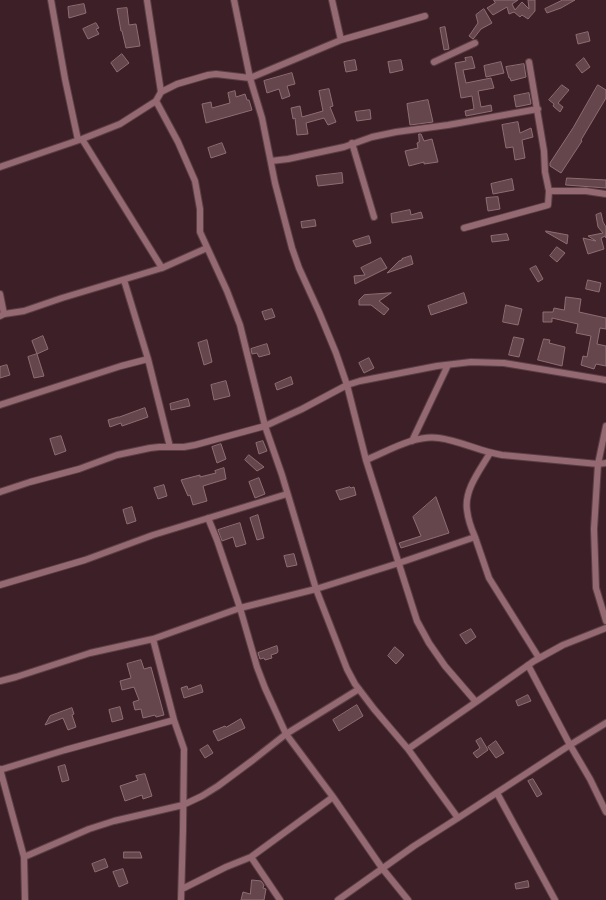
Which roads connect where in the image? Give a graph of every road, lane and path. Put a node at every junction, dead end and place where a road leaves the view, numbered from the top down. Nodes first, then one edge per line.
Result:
1 (51, 0) edge
2 (147, 0) edge
3 (234, 0) edge
4 (332, 0) edge
5 (425, 16) dead end
6 (341, 40) junction
7 (475, 43) dead end
8 (434, 62) dead end
9 (529, 62) dead end
10 (250, 78) junction
11 (161, 92) junction
12 (156, 101) junction
13 (538, 108) junction
14 (80, 140) junction
15 (352, 144) junction
16 (271, 162) junction
17 (0, 167) edge
18 (549, 191) junction
19 (606, 194) edge
20 (374, 217) dead end
21 (464, 228) dead end
22 (207, 248) junction
23 (162, 268) junction
24 (124, 280) junction
25 (0, 294) edge
26 (2, 315) edge
27 (148, 359) junction
28 (448, 365) junction
29 (606, 380) edge
30 (347, 385) junction
31 (0, 405) edge
32 (265, 426) junction
33 (606, 426) edge
34 (412, 441) junction
35 (170, 446) junction
36 (490, 453) junction
37 (366, 460) junction
38 (606, 463) edge
39 (598, 464) junction
40 (0, 492) edge
41 (287, 494) junction
42 (208, 518) junction
43 (474, 536) junction
44 (399, 563) junction
45 (0, 585) edge
46 (316, 589) junction
47 (240, 608) junction
48 (606, 621) edge
49 (606, 628) edge
50 (153, 639) junction
51 (539, 658) junction
52 (528, 665) junction
53 (0, 681) edge
54 (359, 689) junction
55 (476, 702) junction
56 (174, 720) junction
57 (606, 723) edge
58 (286, 734) junction
59 (570, 745) junction
60 (408, 749) junction
61 (0, 770) edge
62 (497, 793) junction
63 (333, 797) junction
64 (183, 805) junction
65 (606, 812) edge
66 (458, 818) junction
67 (24, 857) junction
68 (251, 857) junction
69 (382, 868) junction
70 (182, 889) junction
71 (25, 900) edge
72 (181, 900) edge
73 (280, 900) edge
74 (338, 900) edge
75 (408, 900) edge
76 (555, 900) edge

1 - 14 street
2 - 11 street
3 - 10 street
4 - 6 street
5 - 6 street
6 - 10 street
7 - 8 street
9 - 13 street
10 - 11 street
10 - 16 street
11 - 12 street
12 - 14 street
12 - 22 street
13 - 15 street
13 - 18 street
14 - 17 street
14 - 23 street
15 - 16 street
15 - 20 street
16 - 30 street
18 - 19 street
18 - 21 street
22 - 23 street
22 - 32 street
23 - 24 street
24 - 26 street
24 - 27 street
25 - 26 street
27 - 31 street
27 - 35 street
28 - 29 street
28 - 30 street
28 - 34 street
30 - 32 street
30 - 37 street
32 - 35 street
32 - 41 street
33 - 39 street
34 - 36 street
34 - 37 street
35 - 40 street
36 - 39 street
36 - 43 street
37 - 44 street
38 - 39 street
39 - 48 street
41 - 42 street
41 - 46 street
42 - 45 street
42 - 47 street
43 - 44 street
43 - 51 street
44 - 46 street
44 - 55 street
46 - 47 street
46 - 54 street
47 - 50 street
47 - 58 street
49 - 51 street
50 - 53 street
50 - 56 street
51 - 52 street
52 - 55 street
52 - 59 street
54 - 58 street
54 - 60 street
55 - 60 street
56 - 61 street
56 - 64 street
57 - 59 street
58 - 63 street
58 - 64 street
59 - 62 street
59 - 65 street
60 - 66 street
61 - 67 street
62 - 66 street
62 - 76 street
63 - 68 street
63 - 69 street
64 - 67 street
64 - 70 street
66 - 69 street
67 - 71 street
68 - 70 street
68 - 73 street
69 - 74 street
69 - 75 street
70 - 72 street

